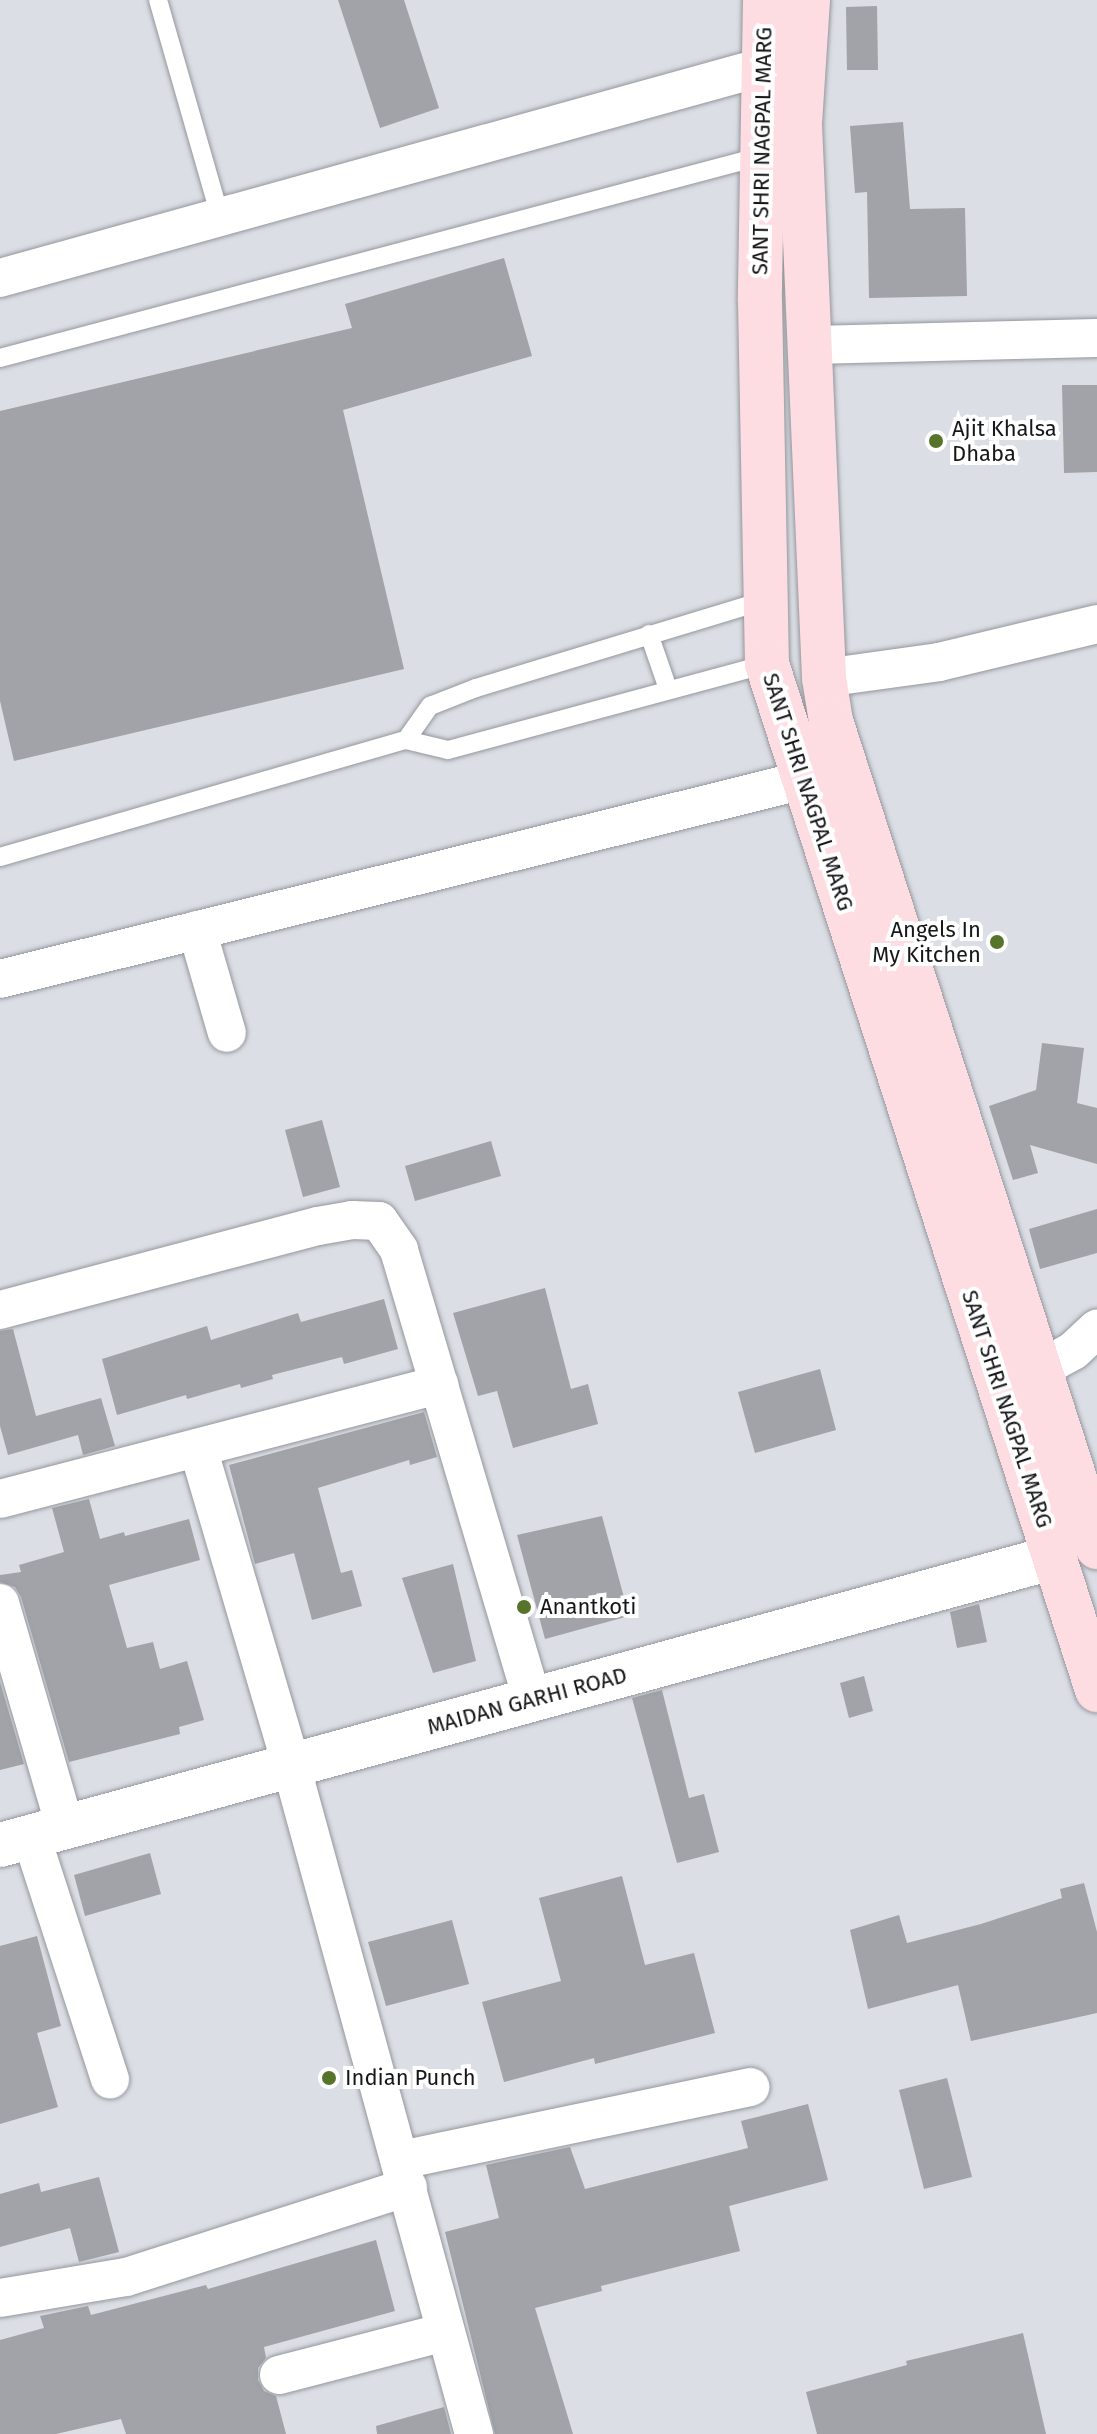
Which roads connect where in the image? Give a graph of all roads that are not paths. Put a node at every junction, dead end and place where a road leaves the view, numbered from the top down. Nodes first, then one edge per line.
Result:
1 (158, 0) edge
2 (765, 0) edge
3 (808, 0) edge
4 (763, 67) junction
5 (762, 156) junction
6 (220, 216) junction
7 (0, 278) edge
8 (1097, 338) edge
9 (811, 345) junction
10 (0, 358) edge
11 (765, 600) junction
12 (1097, 624) edge
13 (649, 634) junction
14 (767, 664) junction
15 (824, 678) junction
16 (668, 689) junction
17 (406, 740) junction
18 (804, 780) junction
19 (0, 857) edge
20 (197, 930) junction
21 (0, 979) edge
22 (227, 1033) dead end
23 (0, 1310) edge
24 (1097, 1329) edge
25 (1042, 1368) junction
26 (439, 1385) junction
27 (198, 1448) junction
28 (0, 1499) edge
29 (1097, 1547) edge
30 (1055, 1557) junction
31 (0, 1603) edge
32 (1097, 1690) edge
33 (532, 1699) junction
34 (291, 1765) junction
35 (32, 1836) edge
36 (110, 2079) dead end
37 (750, 2087) dead end
38 (404, 2174) junction
39 (0, 2298) edge
40 (445, 2332) junction
41 (279, 2375) dead end
42 (474, 2434) edge

1 - 6 lane
2 - 4 main road, SANT SHRI NAGPAL MARG
3 - 9 main road, SANT SHRI NAGPAL MARG
4 - 5 main road, SANT SHRI NAGPAL MARG
4 - 6 street
5 - 10 lane
5 - 11 main road, SANT SHRI NAGPAL MARG
6 - 7 street
8 - 9 street
9 - 15 main road, SANT SHRI NAGPAL MARG
11 - 13 lane
11 - 14 main road, SANT SHRI NAGPAL MARG
12 - 15 street
13 - 16 lane
13 - 17 lane
14 - 16 lane
14 - 18 main road, SANT SHRI NAGPAL MARG
15 - 25 main road, SANT SHRI NAGPAL MARG
16 - 17 lane
17 - 19 lane
18 - 20 street
18 - 30 main road, SANT SHRI NAGPAL MARG
20 - 21 street
20 - 22 street
23 - 26 street
24 - 25 street
25 - 29 main road, SANT SHRI NAGPAL MARG
26 - 27 street
26 - 33 street
27 - 28 street
27 - 34 street
30 - 32 main road, SANT SHRI NAGPAL MARG
30 - 33 street, MAIDAN GARHI ROAD
31 - 35 street
33 - 34 street, MAIDAN GARHI ROAD
34 - 35 street, MAIDAN GARHI ROAD
34 - 38 street
35 - 36 street
37 - 38 street
38 - 39 street
38 - 40 street
40 - 41 street
40 - 42 street

